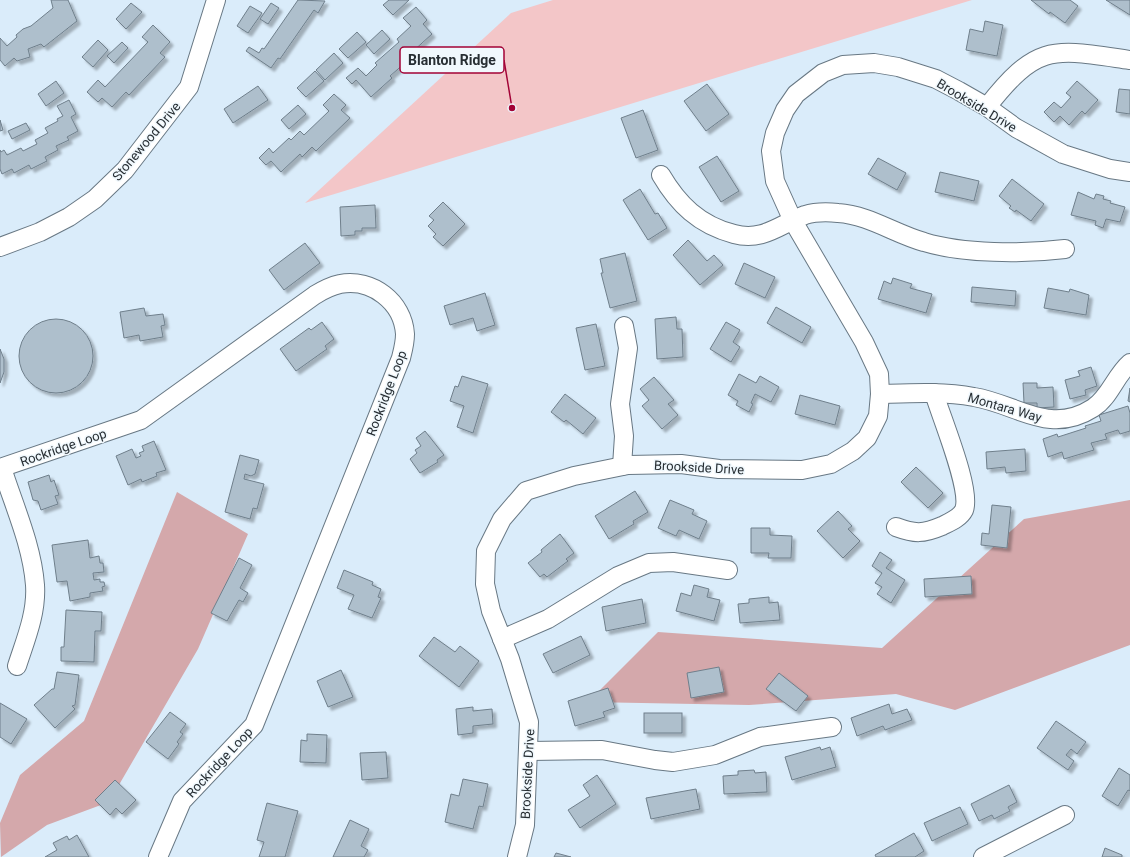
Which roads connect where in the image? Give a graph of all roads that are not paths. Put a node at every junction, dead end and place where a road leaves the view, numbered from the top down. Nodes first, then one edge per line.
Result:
1 (216, 0) edge
2 (1130, 60) edge
3 (987, 108) junction
4 (1130, 172) edge
5 (660, 175) dead end
6 (793, 221) junction
7 (0, 247) edge
8 (1065, 249) dead end
9 (624, 326) dead end
10 (1130, 364) edge
11 (934, 393) junction
12 (880, 394) junction
13 (622, 466) junction
14 (1, 468) edge
15 (896, 527) dead end
16 (728, 570) dead end
17 (502, 639) junction
18 (17, 666) dead end
19 (832, 727) dead end
20 (529, 751) junction
21 (1065, 816) dead end
22 (158, 857) edge
23 (517, 857) edge
24 (983, 857) edge

1 - 7 street, Stonewood Drive
2 - 3 street
3 - 4 street, Brookside Drive
3 - 6 street, Brookside Drive
5 - 6 street
6 - 8 street
6 - 12 street, Brookside Drive
9 - 13 street
10 - 11 street, Montara Way
11 - 12 street, Montara Way
11 - 15 street
12 - 13 street, Brookside Drive
13 - 17 street, Brookside Drive
14 - 18 street
14 - 22 street, Rockridge Loop
16 - 17 street
17 - 20 street, Brookside Drive
19 - 20 street
20 - 23 street, Brookside Drive
21 - 24 street

